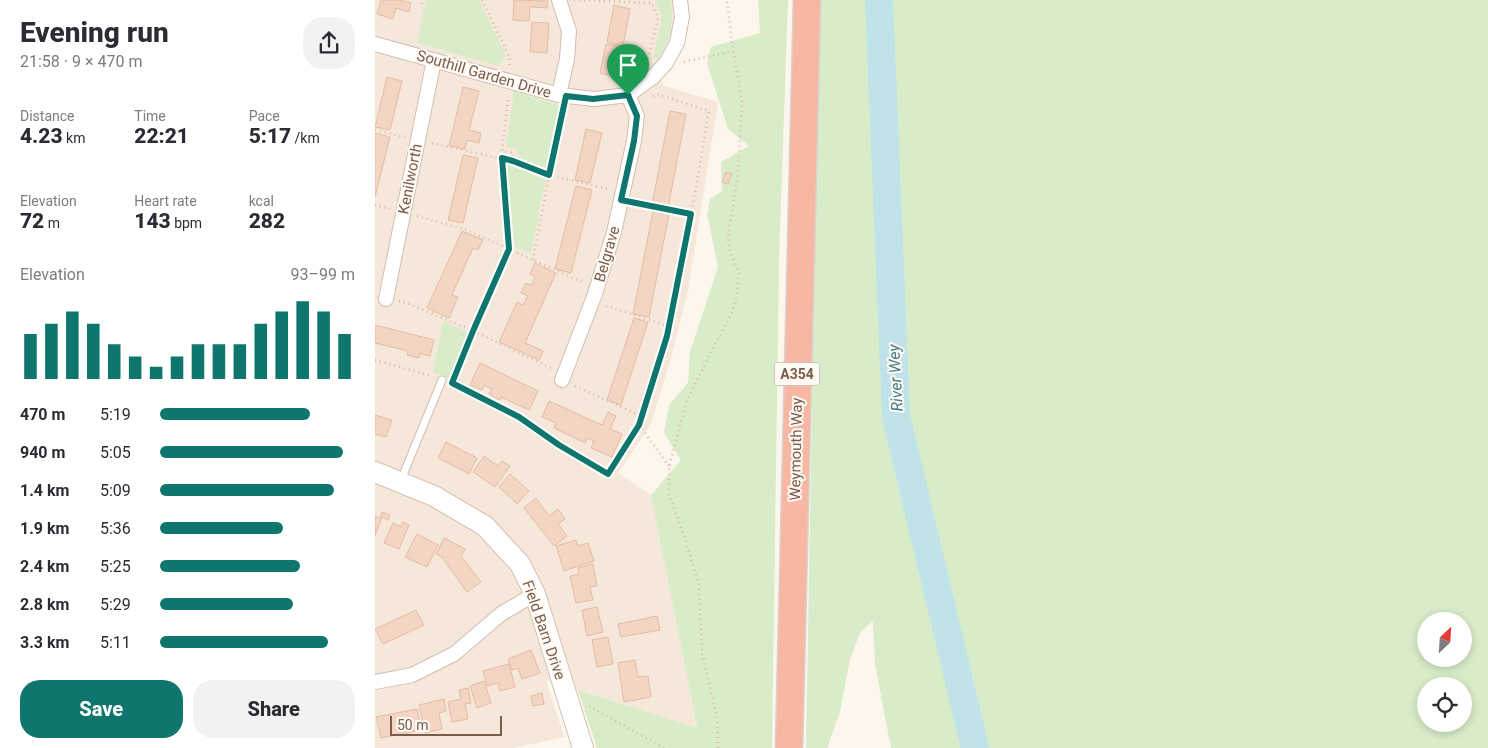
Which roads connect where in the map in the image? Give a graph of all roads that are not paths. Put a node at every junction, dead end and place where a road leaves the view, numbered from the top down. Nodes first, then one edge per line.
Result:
1 (559, 0) edge
2 (679, 0) edge
3 (807, 0) edge
4 (375, 44) edge
5 (434, 60) junction
6 (562, 96) junction
7 (630, 101) junction
8 (386, 299) road end
9 (442, 380) road end
10 (561, 380) road end
11 (375, 472) edge
12 (400, 482) junction
13 (535, 594) junction
14 (375, 682) edge
15 (583, 748) edge
16 (789, 748) edge

1 - 6 street
2 - 7 street, Southill Garden Drive
3 - 16 highway, Weymouth Way / A354
4 - 5 street, Southill Garden Drive
5 - 6 street, Southill Garden Drive
5 - 8 street, Kenilworth
6 - 7 street, Southill Garden Drive
7 - 10 street, Belgrave
9 - 12 lane
11 - 12 street, Field Barn Drive
12 - 13 street, Field Barn Drive
13 - 14 street
13 - 15 street, Field Barn Drive

